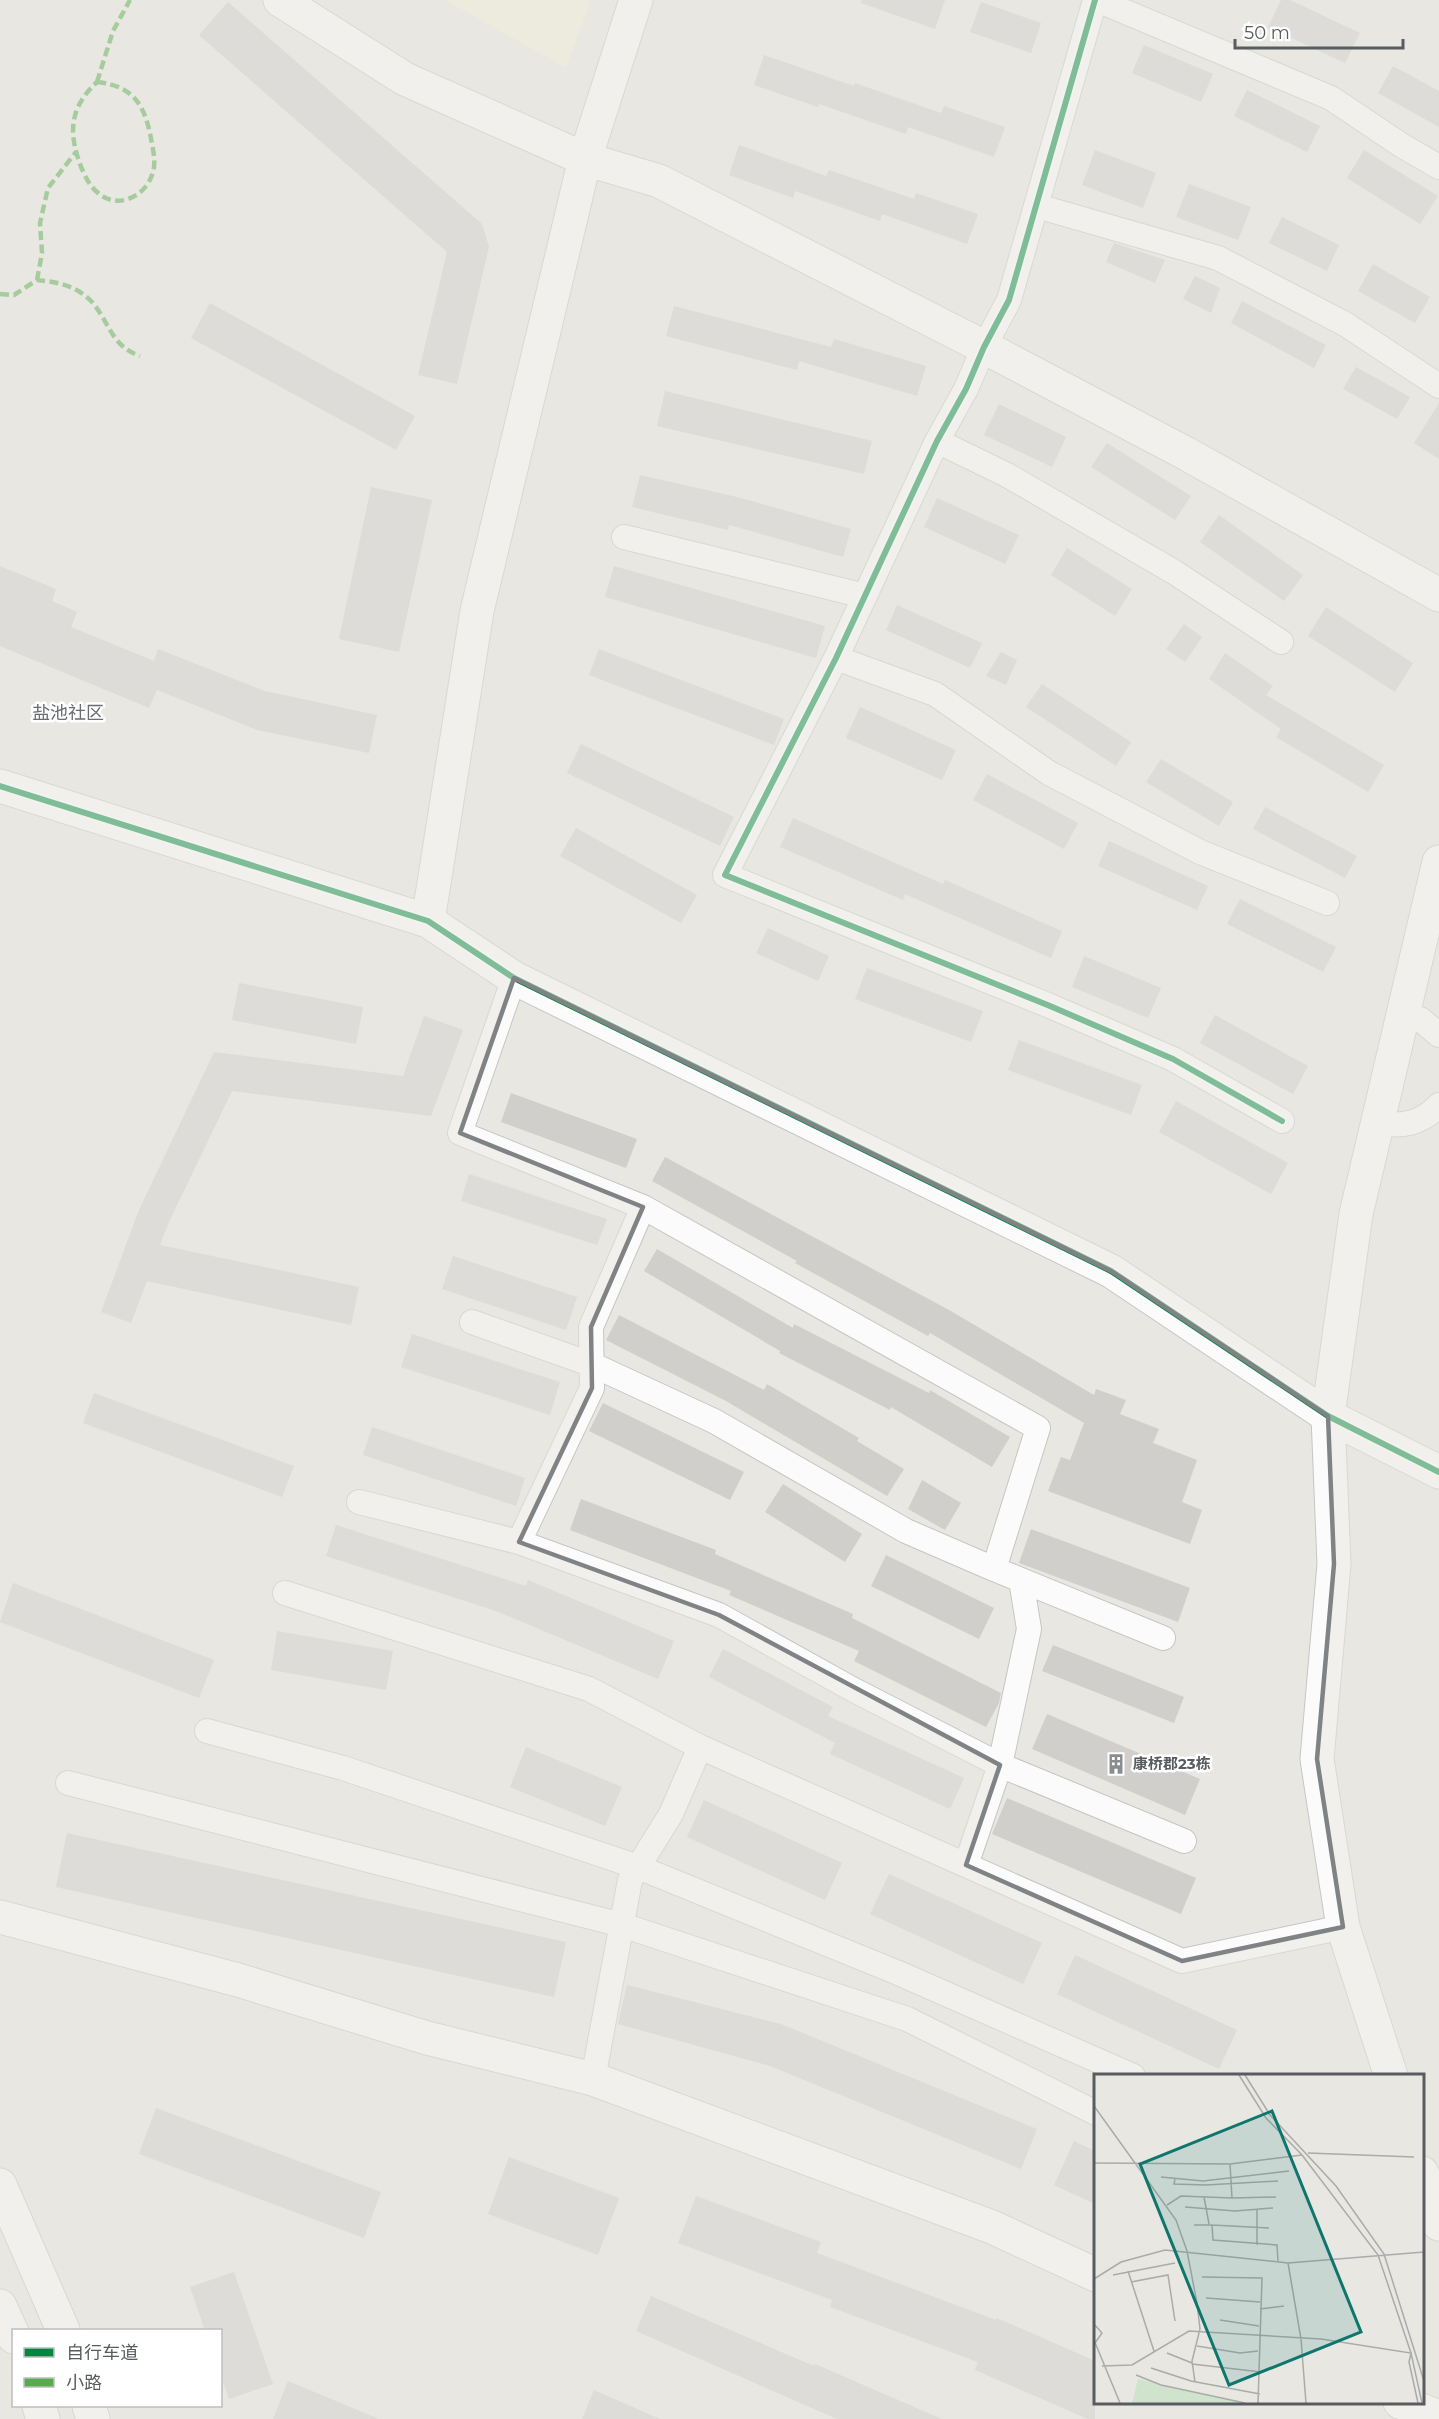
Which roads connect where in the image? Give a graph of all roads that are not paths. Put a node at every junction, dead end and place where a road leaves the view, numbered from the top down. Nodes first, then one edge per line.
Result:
1 (280, 0) edge
2 (636, 0) edge
3 (1096, 0) edge
4 (585, 159) junction
5 (1439, 167) edge
6 (1037, 206) junction
7 (984, 347) junction
8 (1439, 386) edge
9 (938, 441) junction
10 (624, 537) dead end
11 (1439, 595) edge
12 (865, 596) junction
13 (1281, 642) dead end
14 (836, 658) junction
15 (0, 786) edge
16 (1439, 862) edge
17 (1327, 903) dead end
18 (428, 921) junction
19 (514, 978) junction
20 (1402, 1014) junction
21 (1439, 1035) edge
22 (1439, 1105) edge
23 (1282, 1121) dead end
24 (1377, 1123) junction
25 (643, 1207) junction
26 (472, 1322) dead end
27 (593, 1365) junction
28 (1328, 1416) junction
29 (1439, 1472) edge
30 (359, 1502) dead end
31 (519, 1542) junction
32 (994, 1569) junction
33 (1021, 1580) junction
34 (285, 1593) dead end
35 (1163, 1638) dead end
36 (207, 1731) dead end
37 (700, 1747) junction
38 (1000, 1765) junction
39 (68, 1783) dead end
40 (1184, 1841) dead end
41 (966, 1865) junction
42 (638, 1866) junction
43 (0, 1917) edge
44 (622, 1925) junction
45 (1343, 1927) junction
46 (1128, 2074) edge
47 (1390, 2074) edge
48 (593, 2079) junction
49 (1094, 2112) edge
50 (1424, 2179) edge
51 (0, 2185) edge
52 (1439, 2224) edge
53 (1094, 2275) edge
54 (0, 2306) edge
55 (62, 2329) edge
56 (12, 2333) edge
57 (1403, 2404) edge
58 (1439, 2417) edge

1 - 4 street
2 - 4 street
3 - 5 street
3 - 6 street
4 - 7 street
4 - 18 street
6 - 7 street
6 - 8 street
7 - 9 street
7 - 11 street
9 - 12 street
9 - 13 street
10 - 12 street
12 - 14 street
14 - 17 street
14 - 23 street
15 - 18 street
16 - 20 street
18 - 19 street
19 - 25 street
19 - 28 street
20 - 21 street
20 - 24 street
22 - 24 street
24 - 28 street
25 - 27 street
25 - 32 street
26 - 27 street
27 - 31 street
27 - 32 street
28 - 29 street
28 - 45 street
30 - 31 street
31 - 38 street
32 - 33 street
33 - 35 street
33 - 38 street
34 - 37 street
36 - 42 street
37 - 41 street
37 - 42 street
38 - 40 street
38 - 41 street
39 - 44 street
41 - 45 street
42 - 44 street
42 - 46 street
43 - 48 street
44 - 48 street
44 - 49 street
45 - 47 street
48 - 53 street
50 - 52 street
51 - 55 street
54 - 56 street
57 - 58 street

